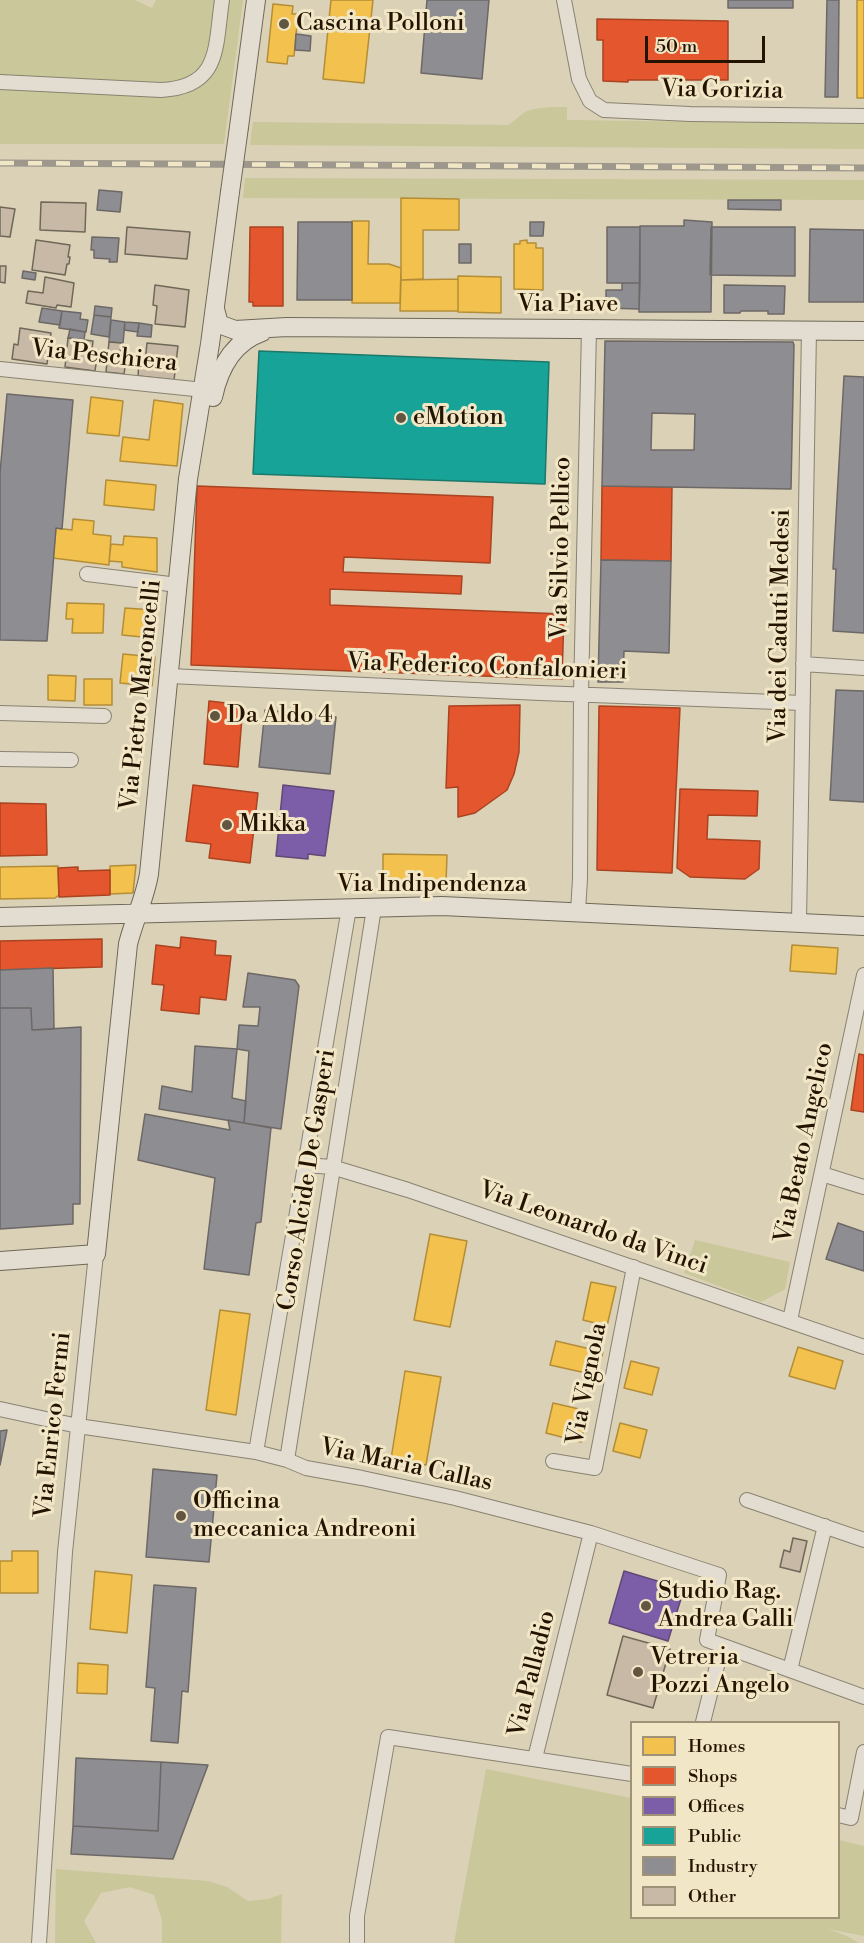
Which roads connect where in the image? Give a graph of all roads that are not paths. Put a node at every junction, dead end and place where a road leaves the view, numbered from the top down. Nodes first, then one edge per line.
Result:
1 (222, 0) edge
2 (256, 0) edge
3 (564, 0) edge
4 (0, 82) edge
5 (864, 116) edge
6 (218, 284) junction
7 (214, 309) junction
8 (279, 327) junction
9 (589, 329) junction
10 (809, 330) junction
11 (864, 331) edge
12 (1, 369) edge
13 (204, 390) junction
14 (188, 479) junction
15 (87, 574) dead end
16 (178, 585) junction
17 (803, 664) junction
18 (864, 668) edge
19 (169, 676) junction
20 (581, 694) junction
21 (802, 703) junction
22 (0, 713) edge
23 (104, 716) dead end
24 (0, 759) edge
25 (71, 760) dead end
26 (349, 908) junction
27 (374, 908) junction
28 (578, 911) junction
29 (136, 914) junction
30 (0, 917) edge
31 (799, 922) junction
32 (864, 926) edge
33 (864, 975) edge
34 (305, 1165) junction
35 (332, 1167) junction
36 (822, 1174) junction
37 (864, 1187) edge
38 (96, 1254) junction
39 (0, 1262) edge
40 (634, 1267) junction
41 (790, 1320) junction
42 (864, 1347) edge
43 (0, 1409) edge
44 (78, 1426) junction
45 (256, 1452) junction
46 (287, 1460) junction
47 (553, 1461) dead end
48 (747, 1500) dead end
49 (825, 1526) junction
50 (591, 1533) junction
51 (864, 1540) edge
52 (722, 1646) junction
53 (790, 1670) junction
54 (864, 1698) edge
55 (703, 1721) edge
56 (864, 1752) edge
57 (535, 1758) junction
58 (630, 1774) edge
59 (840, 1815) edge
60 (39, 1943) edge
61 (357, 1943) edge

1 - 4 street
2 - 6 street, Via Pietro Maroncelli, bridge
3 - 5 street, Via Gorizia
6 - 7 street, Via Pietro Maroncelli
6 - 8 street
7 - 8 street
7 - 13 street, Via Pietro Maroncelli
8 - 9 street, Via Piave
8 - 14 street, Via Pietro Maroncelli
9 - 10 street, Via Piave
9 - 20 street, Via Silvio Pellico
10 - 11 street, Via Piave
10 - 17 street, Via dei Caduti Medesi
12 - 13 street, Via Peschiera
13 - 14 street, Via Pietro Maroncelli
14 - 16 street, Via Pietro Maroncelli
15 - 16 street
16 - 19 street, Via Pietro Maroncelli
17 - 18 street
17 - 21 street, Via dei Caduti Medesi
19 - 20 street, Via Federico Confalonieri
19 - 29 street, Via Pietro Maroncelli
20 - 21 street, Via Federico Confalonieri
20 - 28 street, Via Silvio Pellico
21 - 31 street, Via dei Caduti Medesi
22 - 23 street
24 - 25 street
26 - 27 street, Via Indipendenza
26 - 29 street, Via Indipendenza
26 - 34 street, Corso Alcide De Gasperi
27 - 28 street, Via Indipendenza
27 - 35 street, Corso Alcide De Gasperi
28 - 31 street, Via Indipendenza
29 - 30 street, Via Indipendenza
29 - 38 street, Via Enrico Fermi
31 - 32 street, Via Indipendenza
33 - 36 street, Via Beato Angelico
34 - 35 street, Via Leonardo da Vinci
34 - 45 street, Corso Alcide De Gasperi
35 - 40 street, Via Leonardo da Vinci
35 - 46 street, Corso Alcide De Gasperi
36 - 37 street
36 - 41 street, Via Beato Angelico
38 - 39 street
38 - 44 street, Via Enrico Fermi
40 - 41 street, Via Leonardo da Vinci
40 - 47 street, Via Vignola
41 - 42 street, Via Leonardo da Vinci
43 - 44 street, Via Maria Callas
44 - 45 street, Via Maria Callas
44 - 60 street, Via Enrico Fermi
45 - 46 street, Via Maria Callas
46 - 50 street, Via Maria Callas
48 - 49 street
49 - 51 street
49 - 53 street
50 - 52 street, Via Maria Callas
50 - 57 street, Via Palladio
52 - 53 street
52 - 55 street
53 - 54 street
56 - 59 street
57 - 58 street
57 - 61 street, Via Palladio

